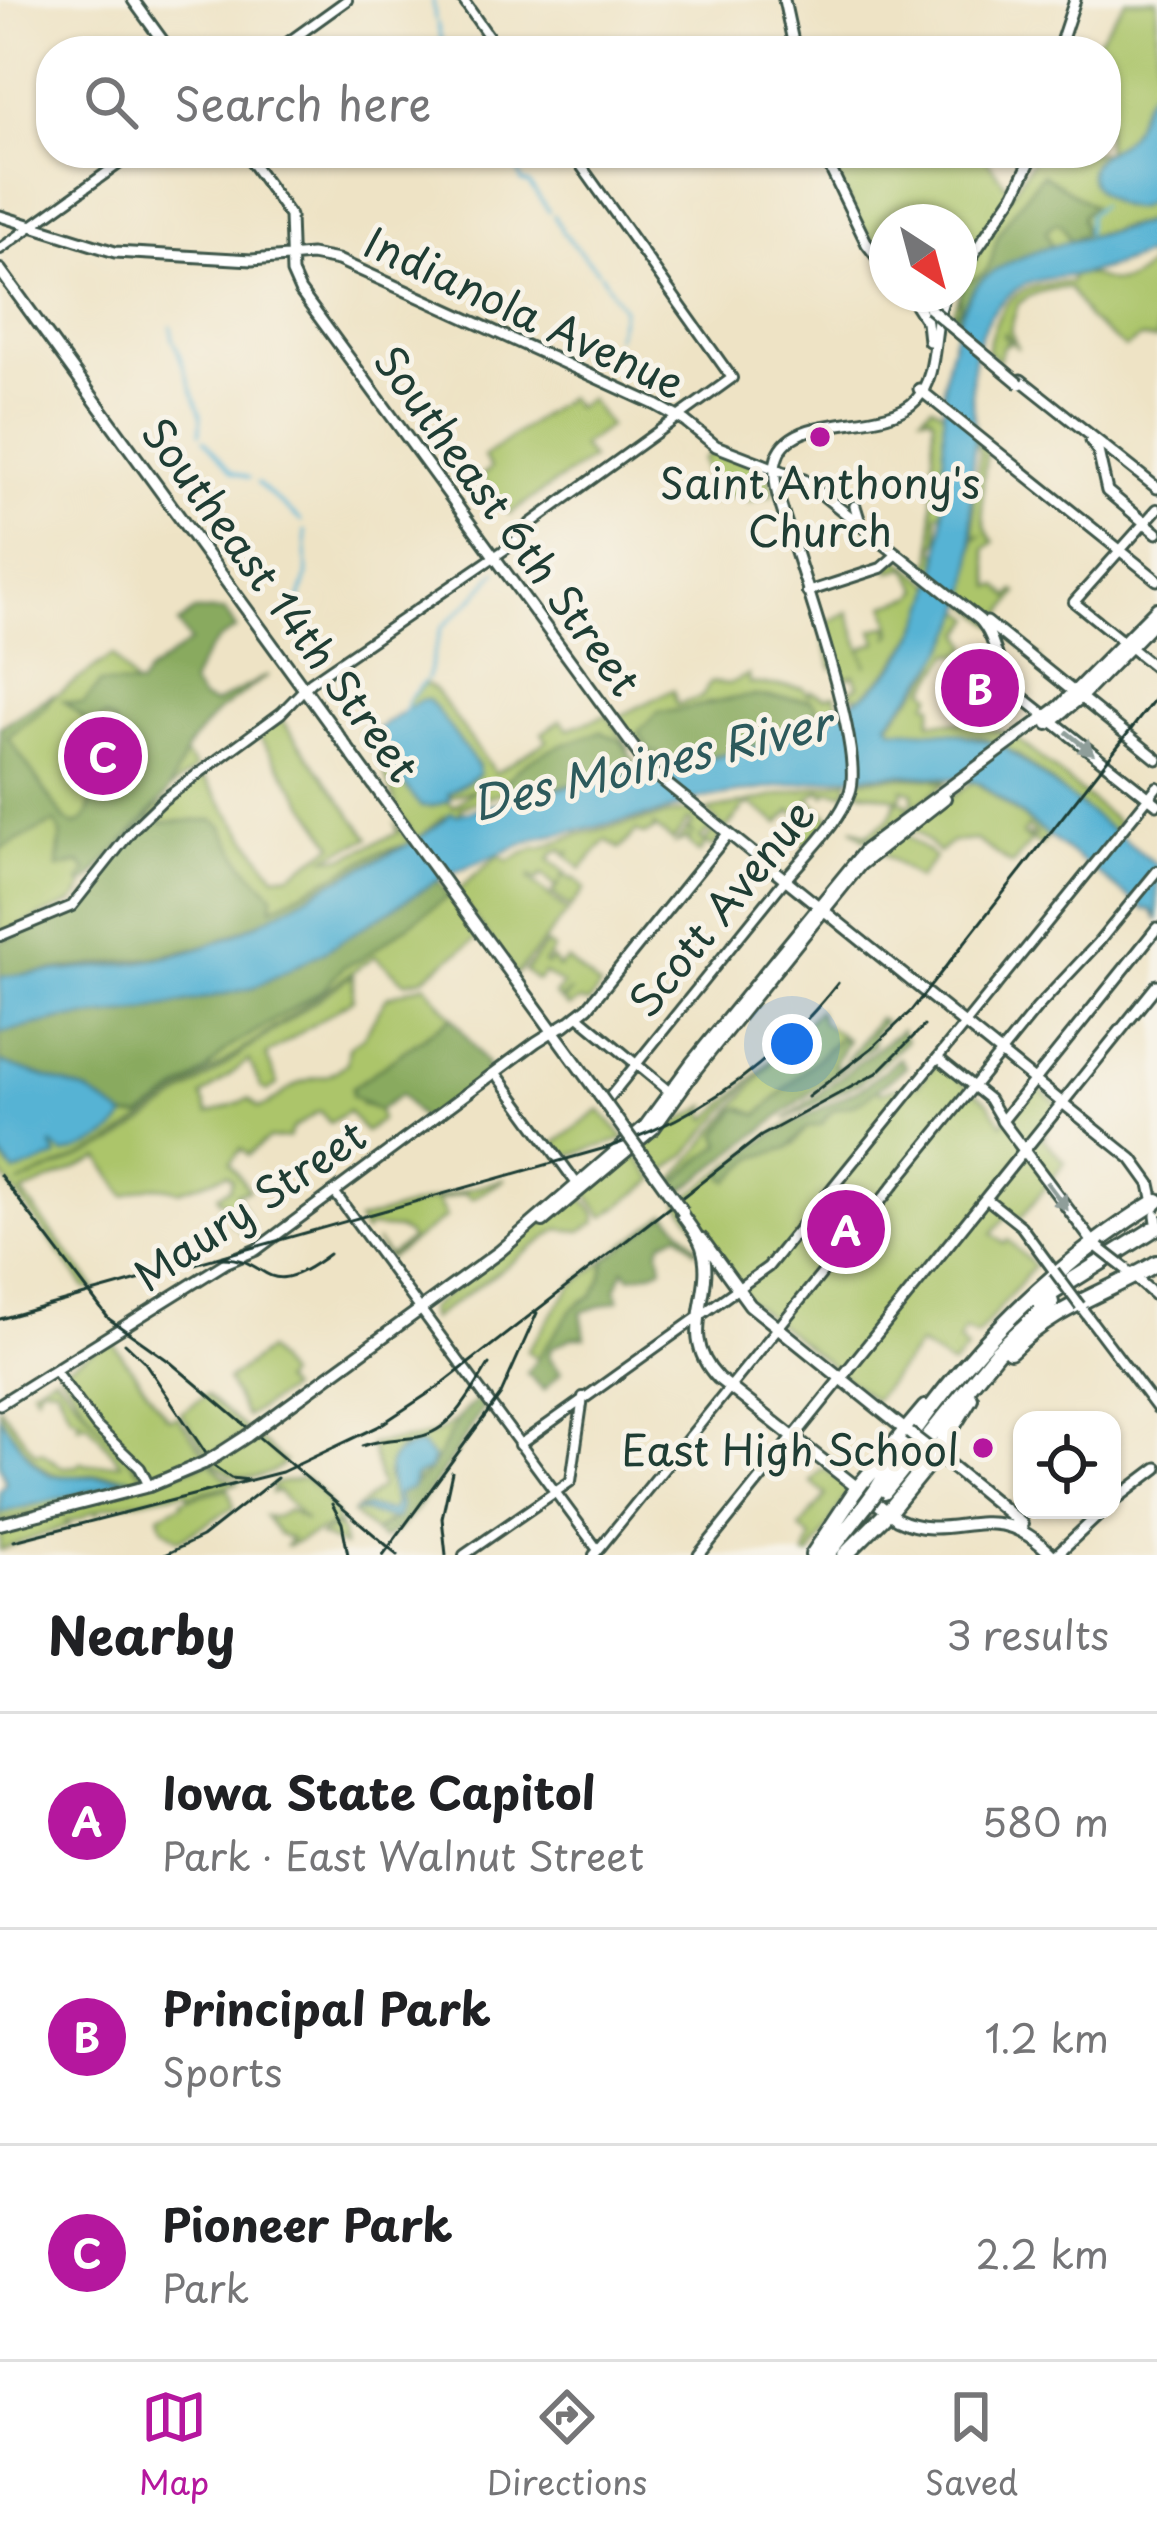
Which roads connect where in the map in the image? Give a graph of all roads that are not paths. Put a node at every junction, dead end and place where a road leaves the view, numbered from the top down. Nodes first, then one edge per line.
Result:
1 (133, 0) edge
2 (347, 0) edge
3 (463, 0) edge
4 (786, 0) edge
5 (1075, 0) edge
6 (159, 36) edge
7 (297, 36) edge
8 (488, 36) edge
9 (792, 36) edge
10 (1063, 36) edge
11 (113, 168) edge
12 (256, 168) edge
13 (583, 168) edge
14 (830, 168) edge
15 (1027, 168) edge
16 (0, 216) edge
17 (32, 226) junction
18 (869, 241) edge
19 (977, 247) edge
20 (0, 249) edge
21 (292, 255) junction
22 (0, 274) edge
23 (922, 312) edge
24 (936, 312) edge
25 (939, 312) edge
26 (940, 312) edge
27 (929, 347) junction
28 (923, 392) junction
29 (679, 417) junction
30 (1088, 436) junction
31 (1120, 458) junction
32 (775, 465) junction
33 (1102, 472) junction
34 (1157, 488) edge
35 (855, 506) dead end
36 (1157, 508) edge
37 (859, 519) junction
38 (1144, 522) junction
39 (1157, 533) edge
40 (1119, 548) junction
41 (898, 553) junction
42 (496, 557) junction
43 (1157, 580) edge
44 (807, 592) junction
45 (1157, 608) edge
46 (976, 614) junction
47 (1157, 619) edge
48 (1127, 645) junction
49 (1157, 669) edge
50 (304, 687) junction
51 (1077, 696) junction
52 (1050, 718) junction
53 (1157, 759) edge
54 (1157, 787) edge
55 (1153, 801) edge
56 (727, 835) junction
57 (1157, 872) edge
58 (784, 881) junction
59 (819, 910) junction
60 (1157, 928) edge
61 (0, 936) edge
62 (1157, 985) edge
63 (573, 1019) junction
64 (964, 1026) junction
65 (552, 1033) junction
66 (999, 1055) junction
67 (938, 1058) junction
68 (636, 1064) junction
69 (496, 1073) junction
70 (1033, 1082) junction
71 (974, 1086) junction
72 (674, 1094) junction
73 (602, 1097) junction
74 (1062, 1104) junction
75 (1002, 1121) junction
76 (1023, 1152) junction
77 (578, 1185) junction
78 (335, 1193) junction
79 (987, 1198) junction
80 (1157, 1218) edge
81 (1096, 1245) junction
82 (711, 1262) junction
83 (1157, 1263) edge
84 (1096, 1273) junction
85 (1130, 1273) junction
86 (735, 1287) junction
87 (1157, 1298) edge
88 (1028, 1301) junction
89 (419, 1310) junction
90 (696, 1319) junction
91 (778, 1327) junction
92 (975, 1357) junction
93 (55, 1371) junction
94 (989, 1372) junction
95 (842, 1378) junction
96 (730, 1388) junction
97 (976, 1389) junction
98 (583, 1397) junction
99 (0, 1405) edge
100 (1157, 1408) edge
101 (907, 1431) junction
102 (793, 1438) junction
103 (518, 1444) junction
104 (934, 1452) junction
105 (1157, 1468) edge
106 (149, 1486) junction
107 (857, 1489) junction
108 (555, 1492) junction
109 (881, 1493) junction
110 (1121, 1495) edge
111 (888, 1513) junction
112 (1095, 1519) edge
113 (0, 1524) edge
114 (596, 1553) edge
115 (1054, 1554) edge
116 (464, 1555) edge
117 (699, 1555) edge
118 (813, 1555) edge
119 (831, 1555) edge
120 (845, 1555) edge

1 - 6 main road
2 - 7 street
3 - 8 street
4 - 9 main road
5 - 10 main road
11 - 17 street
12 - 21 main road, Southeast 6th Street
13 - 29 street
14 - 18 main road
15 - 19 main road
16 - 17 main road, Indianola Avenue
17 - 20 street
17 - 21 main road, Indianola Avenue
21 - 29 main road, Indianola Avenue
21 - 42 main road, Southeast 6th Street
22 - 50 main road, Southeast 14th Street
23 - 27 main road
24 - 30 main road, bridge
25 - 27 main road
26 - 28 main road
27 - 28 main road
28 - 32 main road
28 - 40 main road
29 - 32 main road, Indianola Avenue
29 - 42 street
30 - 31 main road
30 - 33 main road
31 - 33 street
31 - 34 main road
32 - 37 main road, Indianola Avenue
32 - 41 main road, Indianola Avenue
32 - 44 main road, Scott Avenue
33 - 38 main road
35 - 37 main road
36 - 38 street
37 - 41 main road, Indianola Avenue
38 - 39 main road
38 - 40 street
40 - 43 main road
40 - 48 street
41 - 44 street
41 - 46 main road
42 - 50 street
42 - 56 main road, Southeast 6th Street
44 - 58 main road, Scott Avenue
45 - 48 main road
46 - 51 main road
46 - 52 main road
47 - 48 main road
48 - 49 street
48 - 51 main road
50 - 61 street
50 - 65 main road, Southeast 14th Street
51 - 52 main road
51 - 53 main road
52 -> 55 main road
52 - 59 main road
54 - 55 street
55 - 64 street
56 - 58 main road, Southeast 6th Street
56 - 63 main road, Maury Street
57 - 66 street
58 - 59 main road, Southeast 6th Street
58 - 68 street, Scott Avenue
59 - 64 main road, Southeast 6th Street
59 - 72 main road
60 - 70 main road
62 - 74 main road
63 - 65 main road, Maury Street
63 - 68 street
64 - 66 main road, Southeast 6th Street
64 - 67 street
65 - 69 main road, Maury Street
65 - 73 main road, Southeast 14th Street
66 - 70 main road, Southeast 6th Street
66 - 71 street
67 - 71 street
67 - 86 street
68 - 72 street
68 - 73 street, Scott Avenue
69 - 77 street
69 - 78 main road, Maury Street
70 - 74 main road, Southeast 6th Street
70 - 75 main road
71 - 75 street
71 - 91 street
72 - 77 main road
73 - 82 main road, Southeast 14th Street, bridge
74 - 76 main road
74 - 80 main road, Southeast 6th Street
75 - 76 main road
76 - 79 main road
76 -> 81 main road
77 - 89 main road
78 - 89 street
78 - 93 main road, Maury Street
79 - 95 main road
79 - 100 street, bridge
80 - 81 highway
80 - 84 highway
80 - 88 highway
80 - 109 highway
81 - 85 main road, bridge
81 - 88 highway
82 - 86 main road, Southeast 14th Street
82 - 90 main road
83 - 85 highway
84 - 94 highway
84 - 109 highway
85 - 87 main road
85 - 94 highway
86 - 90 street
86 - 91 main road, Southeast 14th Street
88 - 92 highway
89 - 103 street
89 - 106 main road, bridge
90 - 96 main road
90 - 98 street
90 - 98 street
91 - 95 main road, Southeast 14th Street
91 - 96 street
92 - 101 highway
92 - 109 highway
93 - 99 main road, Maury Street
93 - 106 street
94 - 97 highway
95 - 101 main road, Southeast 14th Street
95 - 102 main road
96 - 102 main road
96 - 114 street
97 - 104 highway
97 - 109 highway
98 - 103 street
98 - 108 street
101 - 104 main road, Southeast 14th Street, bridge
101 - 107 highway
102 - 107 main road
102 - 117 main road
103 - 108 street
104 - 111 highway
104 - 115 main road, Southeast 14th Street
105 - 110 main road
106 - 113 main road
107 - 111 main road
107 - 118 highway
108 - 114 street
108 - 116 street
109 - 119 highway, bridge
111 - 115 main road
111 - 120 highway
112 - 115 main road

